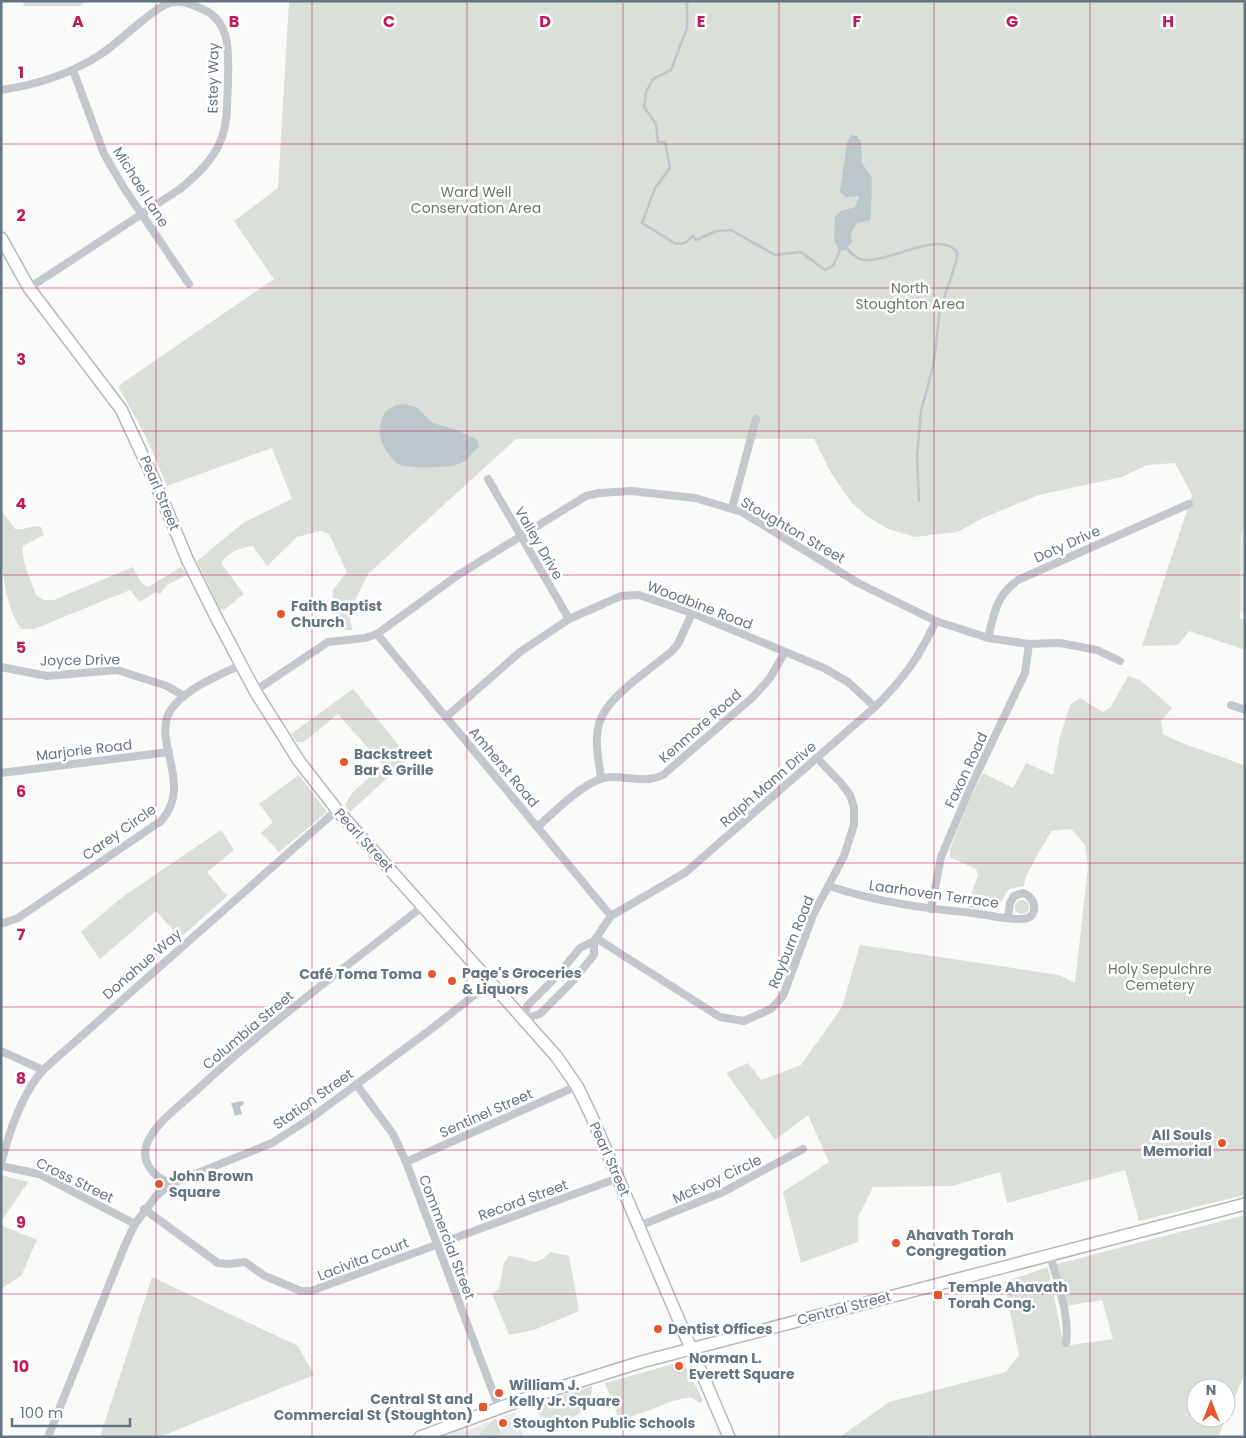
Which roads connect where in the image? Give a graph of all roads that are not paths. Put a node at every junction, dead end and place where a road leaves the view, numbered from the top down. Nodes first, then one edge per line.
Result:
1 (73, 70) junction
2 (1, 90) edge
3 (142, 214) junction
4 (1, 238) edge
5 (189, 284) dead end
6 (29, 288) junction
7 (756, 419) dead end
8 (488, 480) dead end
9 (1189, 504) dead end
10 (732, 508) junction
11 (520, 535) junction
12 (692, 613) junction
13 (568, 620) junction
14 (936, 621) junction
15 (377, 634) junction
16 (988, 638) junction
17 (1029, 644) junction
18 (785, 652) junction
19 (1120, 661) dead end
20 (240, 665) junction
21 (1, 667) edge
22 (255, 691) junction
23 (184, 696) junction
24 (1232, 705) dead end
25 (875, 707) junction
26 (1245, 710) edge
27 (446, 717) junction
28 (169, 752) junction
29 (817, 758) junction
30 (1, 773) edge
31 (601, 778) junction
32 (337, 810) junction
33 (537, 827) junction
34 (828, 886) junction
35 (423, 906) junction
36 (931, 909) junction
37 (611, 916) junction
38 (1008, 917) dead end
39 (1, 924) edge
40 (595, 939) junction
41 (491, 982) junction
42 (523, 1019) junction
43 (1, 1051) edge
44 (43, 1070) junction
45 (356, 1084) junction
46 (576, 1086) junction
47 (803, 1149) dead end
48 (406, 1162) junction
49 (1, 1165) edge
50 (153, 1174) junction
51 (618, 1178) junction
52 (173, 1183) junction
53 (157, 1195) junction
54 (1245, 1204) edge
55 (144, 1209) junction
56 (135, 1224) junction
57 (639, 1226) junction
58 (436, 1244) junction
59 (1050, 1254) junction
60 (1066, 1343) dead end
61 (690, 1348) junction
62 (499, 1408) junction
63 (48, 1437) edge
64 (420, 1437) edge
65 (729, 1437) edge

1 - 2 street, Estey Way
1 - 3 street, Michael Lane
1 - 3 street, Estey Way
3 - 5 street, Michael Lane
3 - 6 street, Estey Way
4 - 6 main road, Pearl Street
6 - 20 main road, Pearl Street
7 - 10 street
8 - 11 street, Valley Drive
9 - 16 street, Doty Drive
10 - 11 street, Stoughton Street
10 - 14 street, Stoughton Street
11 - 13 street, Valley Drive
11 - 15 street, Stoughton Street
12 - 13 street, Woodbine Road
12 - 18 street, Woodbine Road
12 - 31 street
13 - 27 street, Woodbine Road
14 - 16 street, Stoughton Street
14 - 25 street, Ralph Mann Drive
15 - 22 street, Stoughton Street
15 - 27 street, Amherst Road
16 - 17 street, Stoughton Street
17 - 19 street, Stoughton Street
17 - 36 street, Faxon Road
18 - 25 street, Woodbine Road
18 - 31 street, Kenmore Road
20 - 22 main road, Pearl Street
20 - 23 street, Carey Circle
21 - 23 street, Joyce Drive
22 - 32 main road, Pearl Street
23 - 28 street, Carey Circle
24 - 26 street
25 - 29 street, Ralph Mann Drive
27 - 33 street, Amherst Road
28 - 30 street, Marjorie Road
28 - 39 street, Carey Circle
29 - 34 street, Rayburn Road
29 - 37 street, Ralph Mann Drive
31 - 33 street
32 - 35 main road, Pearl Street
32 - 44 street, Donahue Way
33 - 37 street, Amherst Road
34 - 36 street, Laarhoven Terrace
34 - 40 street, Rayburn Road
35 - 41 main road, Pearl Street
35 - 50 street, Columbia Street
36 - 38 street, Laarhoven Terrace
37 - 40 street, Ralph Mann Drive
40 - 42 street, Ralph Mann Drive
40 - 42 street, Ralph Mann Drive
41 - 42 main road, Pearl Street
41 - 45 street, Station Street
42 - 46 main road, Pearl Street
43 - 44 street
44 - 49 street, Donahue Way
45 - 48 street, Commercial Street
45 - 52 street, Station Street
46 - 48 street, Sentinel Street
46 - 51 main road, Pearl Street
47 - 57 street, McEvoy Circle
48 - 58 street, Commercial Street
49 - 56 street, Cross Street
50 - 52 street
50 - 53 street, Columbia Street
51 - 57 main road, Pearl Street
51 - 58 street, Record Street
52 - 53 street, Station Street
53 - 55 street, Station Street
54 - 59 main road, Central Street
55 - 56 street, Station Street
55 - 58 street, Lacivita Court
56 - 63 street, Station Street
57 - 61 main road, Pearl Street
58 - 62 street, Commercial Street
59 - 60 street
59 - 61 main road, Central Street
61 - 62 main road, Central Street
61 - 65 main road, Pearl Street
62 - 64 main road, Central Street

